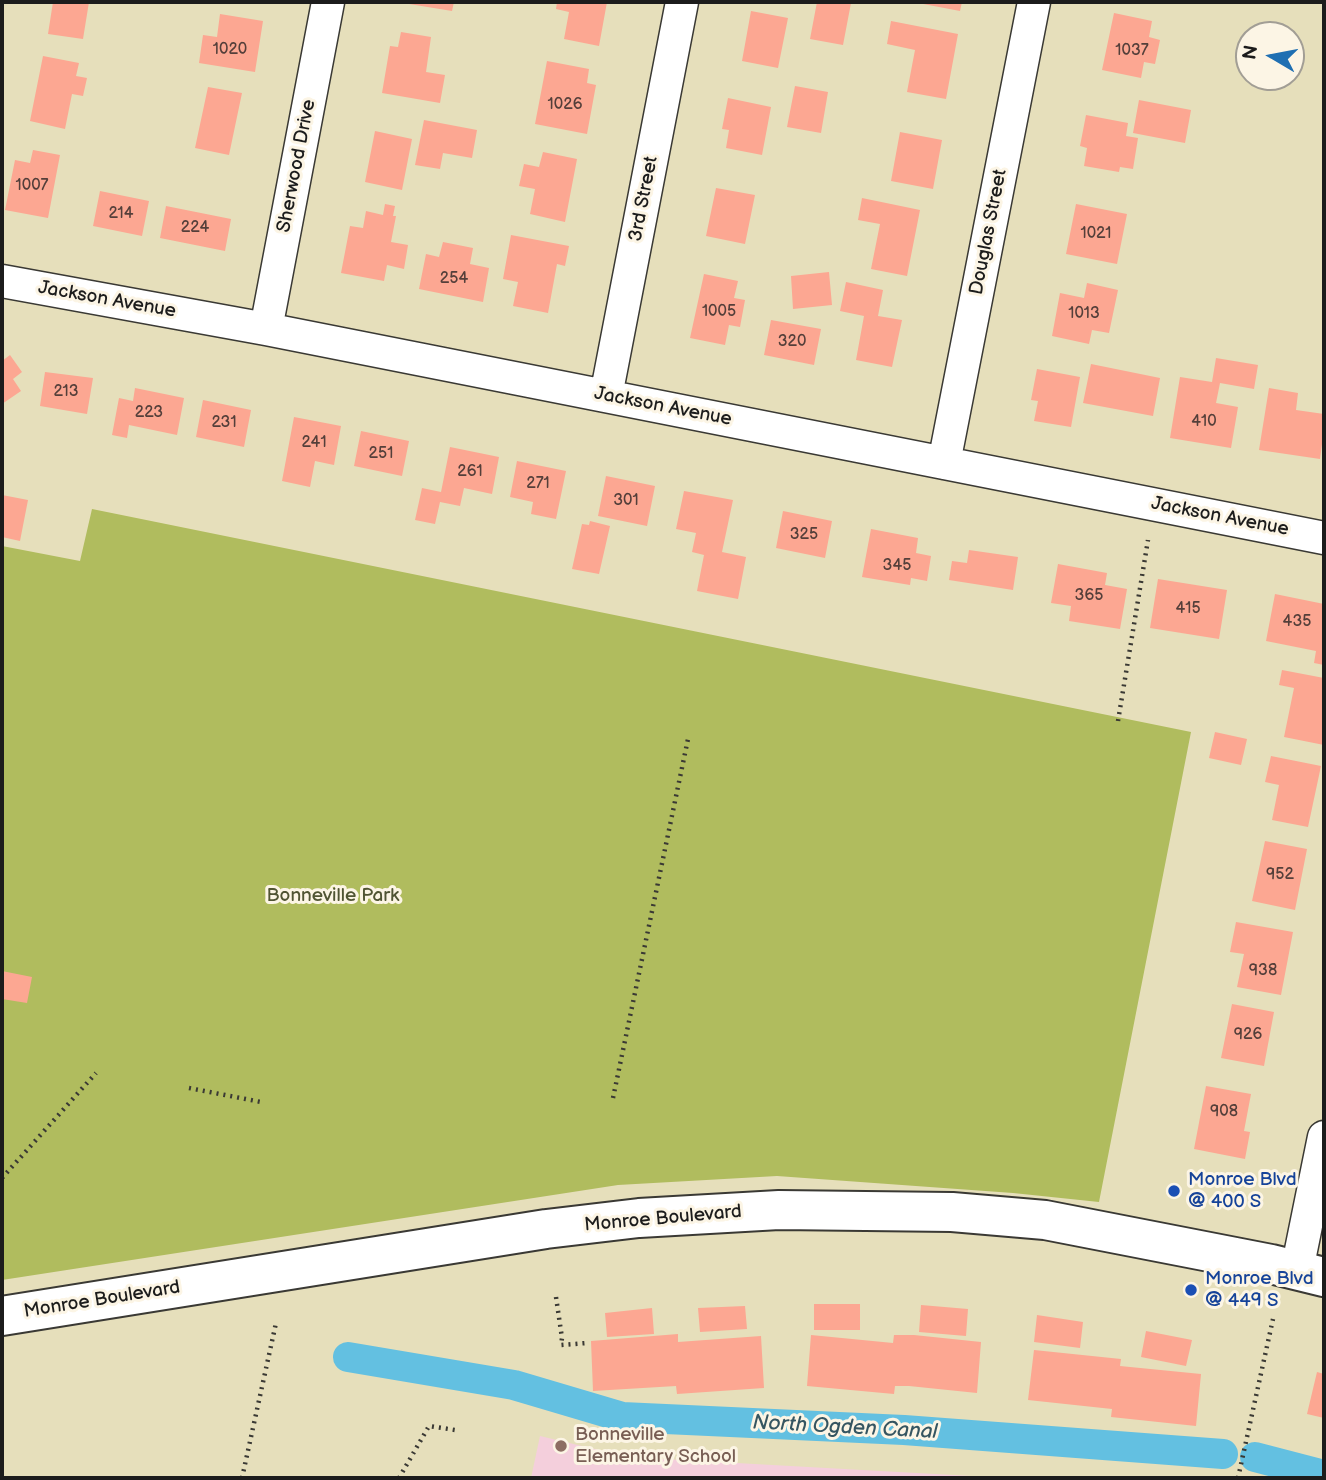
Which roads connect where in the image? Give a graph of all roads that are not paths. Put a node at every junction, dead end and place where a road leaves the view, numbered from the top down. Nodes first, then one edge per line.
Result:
1 (328, 2) edge
2 (682, 2) edge
3 (1034, 2) edge
4 (2, 281) edge
5 (266, 329) junction
6 (606, 396) junction
7 (944, 463) junction
8 (1324, 538) edge
9 (1324, 1137) edge
10 (1311, 1273) edge
11 (2, 1316) edge

1 - 5 street, Sherwood Drive
2 - 6 street, 3rd Street
3 - 7 street, Douglas Street
4 - 5 street, Jackson Avenue
5 - 6 street, Jackson Avenue
6 - 7 street, Jackson Avenue
7 - 8 street, Jackson Avenue
9 - 10 street
10 - 11 main road, Monroe Boulevard

